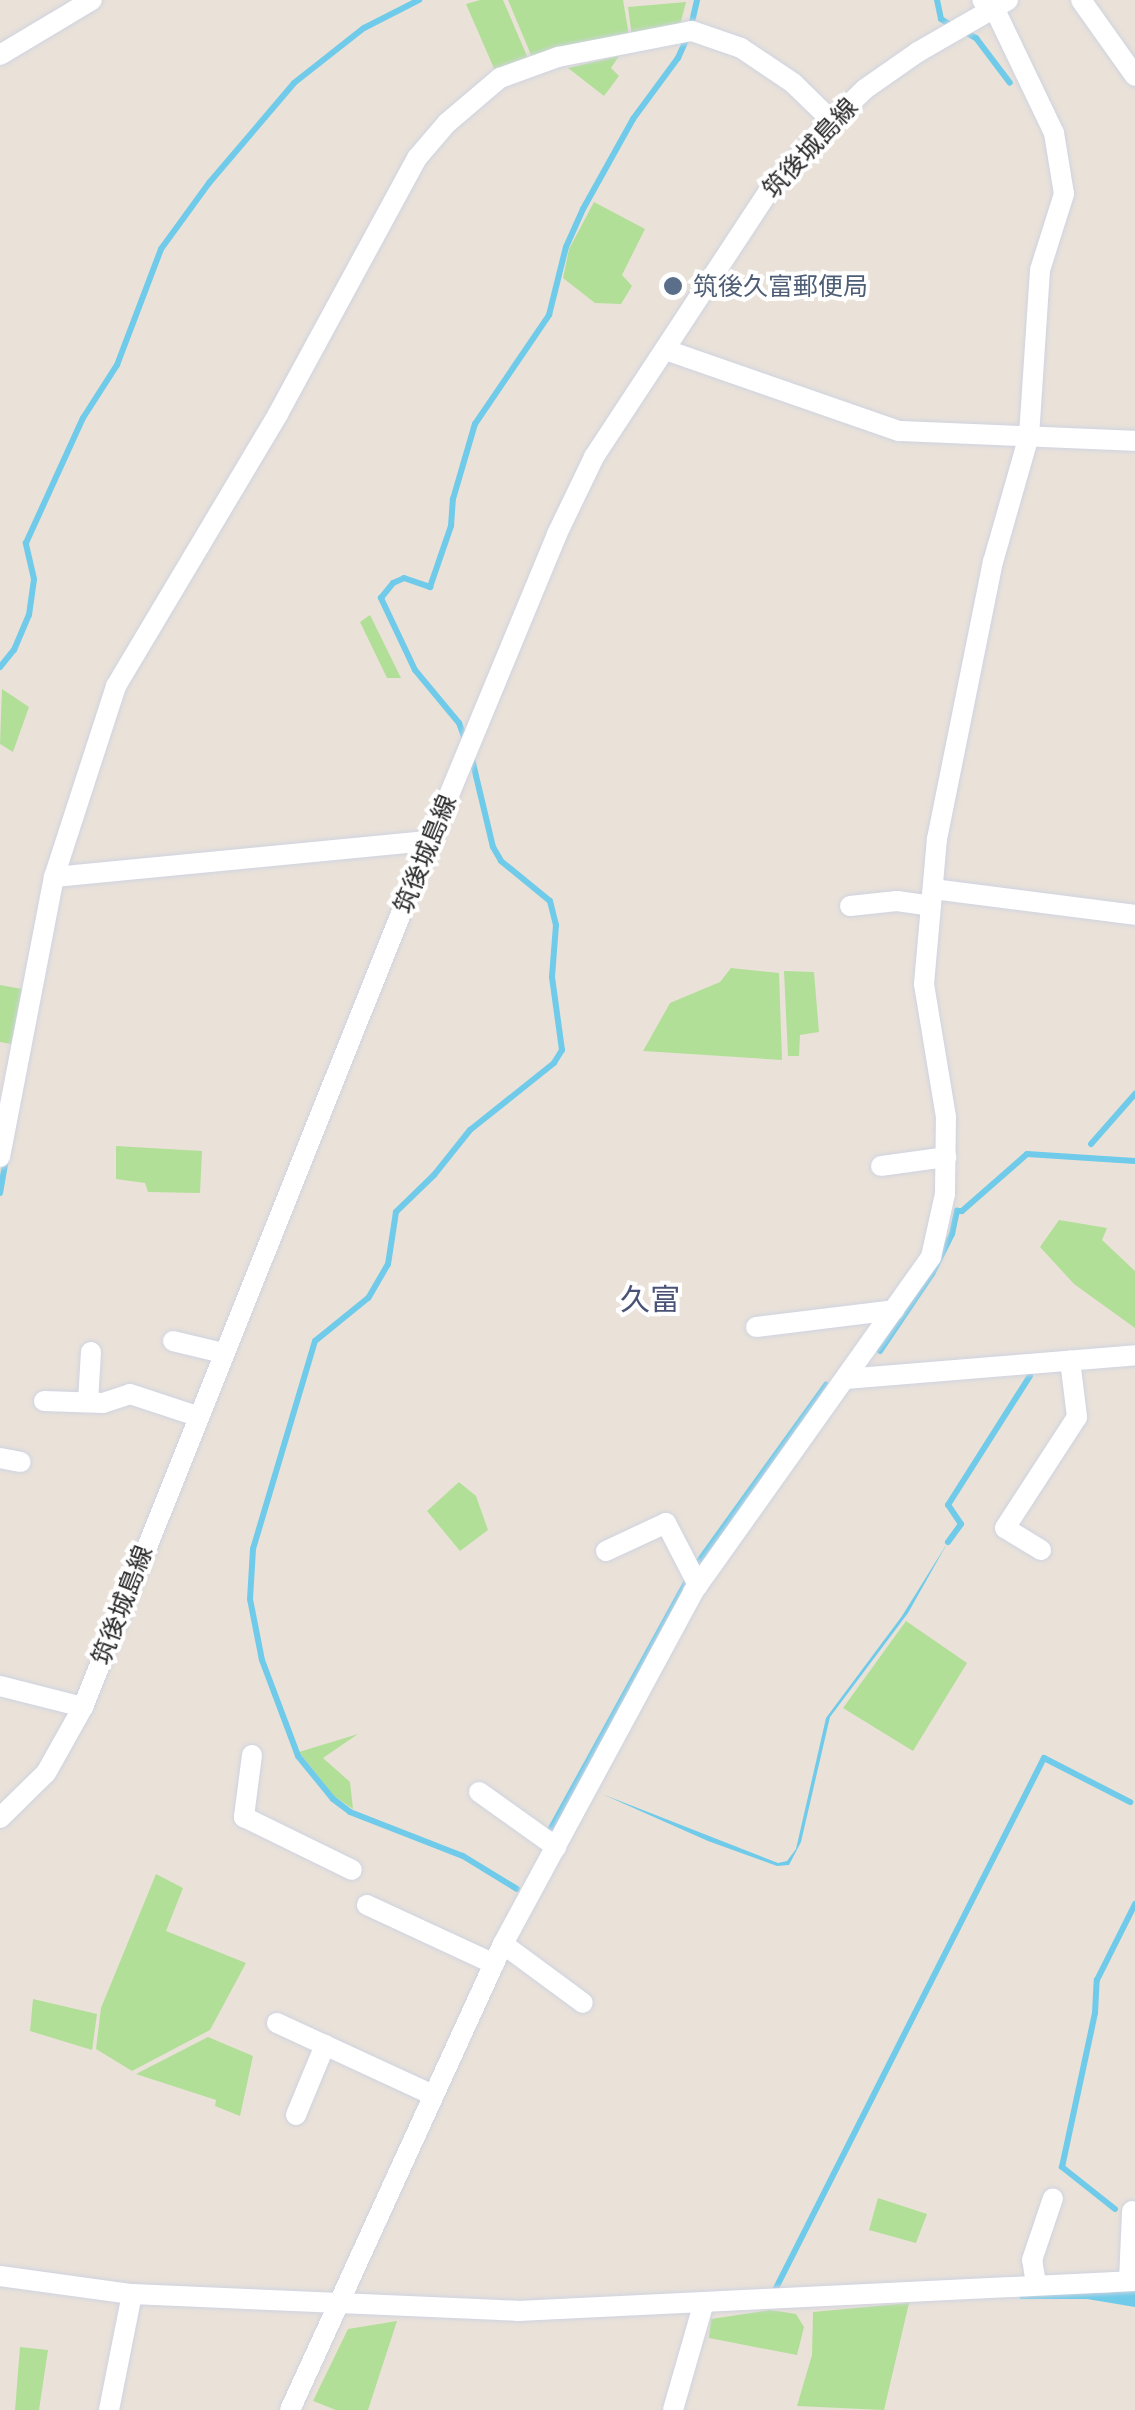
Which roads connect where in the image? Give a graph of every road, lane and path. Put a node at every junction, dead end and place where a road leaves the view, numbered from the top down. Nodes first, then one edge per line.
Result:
1 (92, 0) edge
2 (1082, 0) edge
3 (995, 3) edge
4 (0, 56) edge
5 (1135, 76) edge
6 (832, 121) junction
7 (666, 350) junction
8 (1028, 436) junction
9 (1135, 441) edge
10 (430, 842) junction
11 (54, 877) junction
12 (932, 898) junction
13 (850, 906) dead end
14 (1135, 915) edge
15 (0, 1156) edge
16 (946, 1157) junction
17 (881, 1166) dead end
18 (894, 1310) junction
19 (756, 1327) dead end
20 (174, 1341) dead end
21 (91, 1352) dead end
22 (223, 1353) junction
23 (1135, 1355) edge
24 (1070, 1360) junction
25 (846, 1379) junction
26 (44, 1401) dead end
27 (88, 1402) junction
28 (197, 1416) junction
29 (0, 1458) edge
30 (21, 1462) dead end
31 (1041, 1550) dead end
32 (606, 1552) dead end
33 (698, 1586) junction
34 (0, 1686) edge
35 (83, 1708) junction
36 (252, 1755) dead end
37 (479, 1792) dead end
38 (0, 1818) edge
39 (556, 1847) junction
40 (352, 1870) dead end
41 (367, 1905) dead end
42 (498, 1954) junction
43 (584, 2003) dead end
44 (277, 2023) dead end
45 (325, 2045) junction
46 (433, 2095) junction
47 (296, 2116) dead end
48 (1053, 2198) dead end
49 (1132, 2210) dead end
50 (0, 2276) edge
51 (1132, 2281) edge
52 (1036, 2284) junction
53 (132, 2294) junction
54 (704, 2302) junction
55 (338, 2304) junction
56 (109, 2410) edge
57 (290, 2410) edge
58 (673, 2410) edge

1 - 4 street
2 - 5 street
3 - 6 street, 筑後城島線
3 - 8 street
6 - 7 street, 筑後城島線
6 - 11 street
7 - 8 street
7 - 10 street, 筑後城島線
8 - 9 street
8 - 12 street
10 - 11 street
10 - 22 street, 筑後城島線
11 - 15 street
12 - 13 street
12 - 14 street
12 - 16 street
16 - 17 street
16 - 18 street
18 - 19 street
18 - 25 street
20 - 22 street
21 - 27 street
22 - 28 street, 筑後城島線
23 - 24 street
24 - 25 street
24 - 31 street
25 - 33 street
26 - 27 street
27 - 28 street
28 - 35 street, 筑後城島線
29 - 30 street
32 - 33 street
33 - 39 street
34 - 35 street
35 - 38 street, 筑後城島線
36 - 40 street
37 - 39 street
39 - 42 street
41 - 42 street
42 - 43 street
42 - 46 street
44 - 45 street
45 - 46 street
45 - 47 street
46 - 55 street
48 - 52 street
49 - 51 street
50 - 53 street
51 - 52 street
52 - 54 street
53 - 55 street
53 - 56 street
54 - 55 street
54 - 58 street
55 - 57 street

